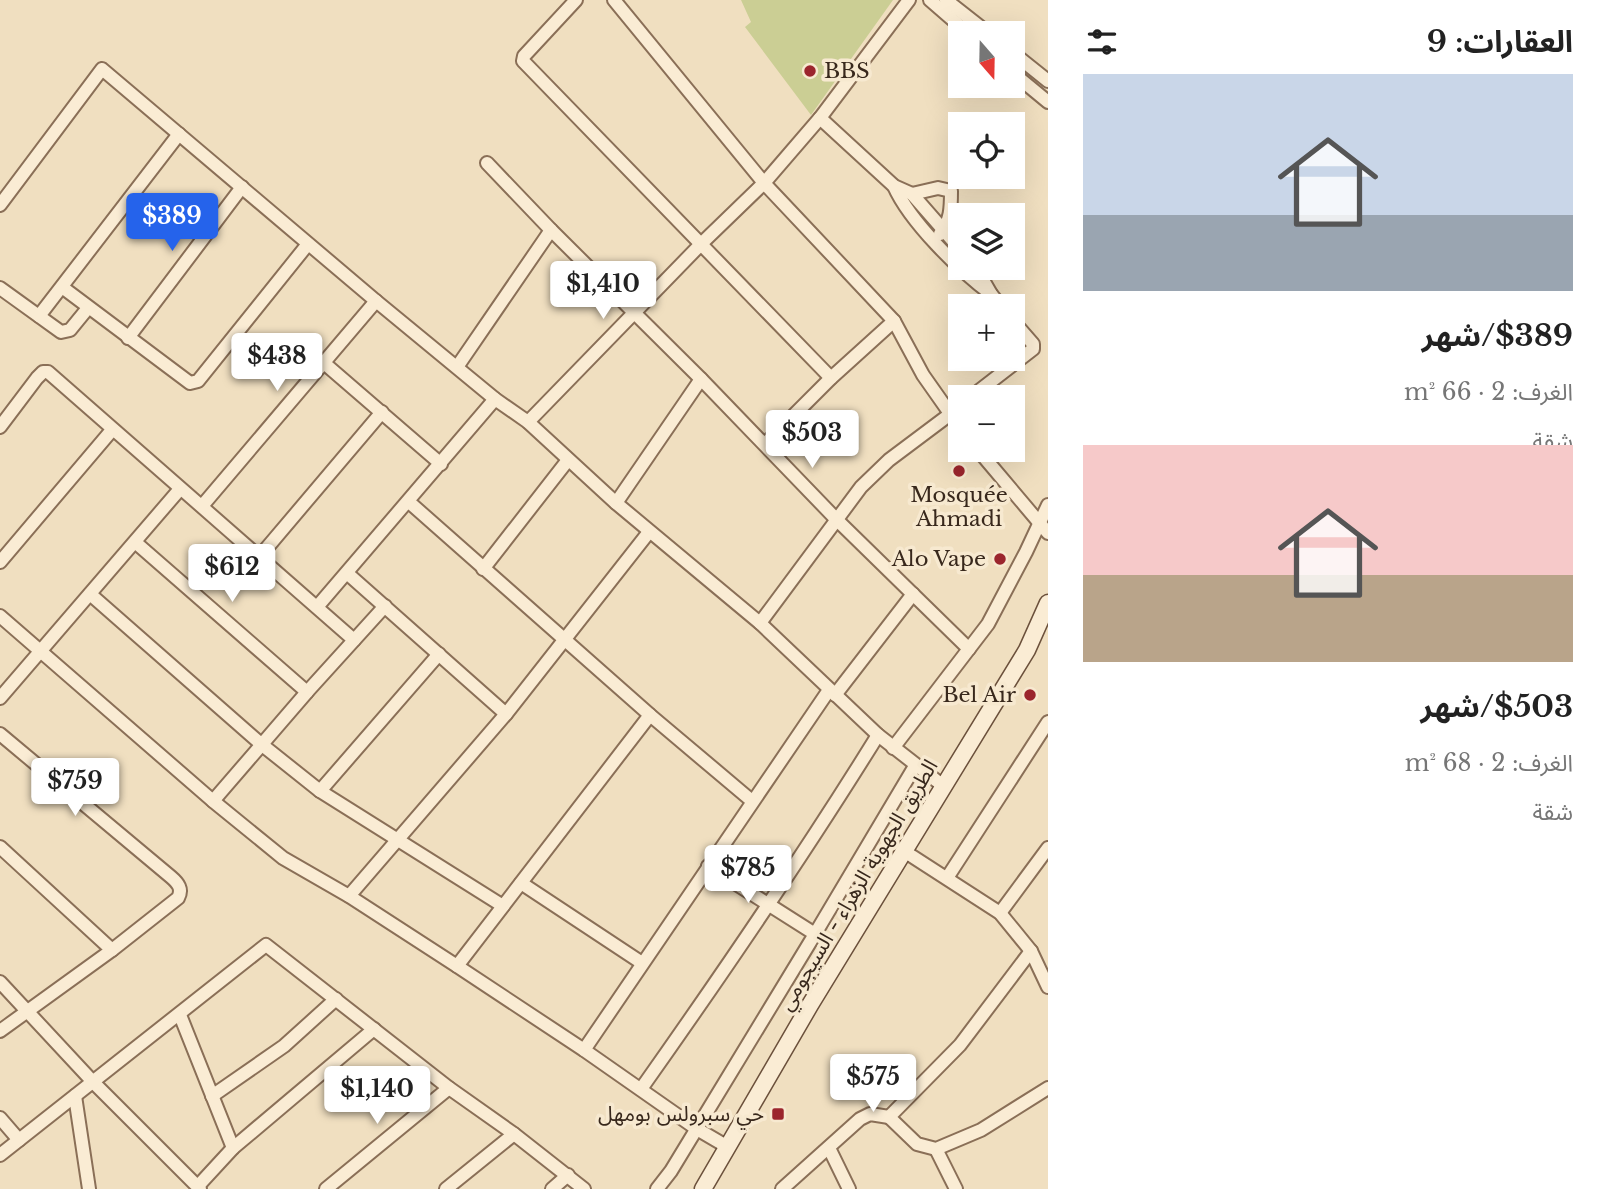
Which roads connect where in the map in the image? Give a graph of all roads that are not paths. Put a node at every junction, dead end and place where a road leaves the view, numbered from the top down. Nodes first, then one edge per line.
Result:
1 (576, 0) edge
2 (614, 0) edge
3 (909, 0) edge
4 (930, 0) edge
5 (946, 0) edge
6 (954, 21) edge
7 (973, 21) edge
8 (1026, 62) edge
9 (1046, 76) edge
10 (1026, 84) edge
11 (1048, 102) edge
12 (820, 118) junction
13 (179, 134) junction
14 (487, 163) dead end
15 (764, 183) junction
16 (894, 186) junction
17 (242, 187) junction
18 (912, 194) junction
19 (0, 205) edge
20 (551, 230) junction
21 (944, 230) junction
22 (948, 235) edge
23 (935, 240) junction
24 (702, 243) junction
25 (309, 244) junction
26 (983, 280) edge
27 (62, 287) junction
28 (0, 288) edge
29 (991, 294) joint
30 (376, 301) junction
31 (88, 307) junction
32 (635, 312) junction
33 (39, 316) junction
34 (894, 321) junction
35 (1025, 335) edge
36 (128, 338) junction
37 (1025, 355) edge
38 (324, 363) junction
39 (457, 367) junction
40 (1005, 371) edge
41 (831, 378) junction
42 (701, 379) junction
43 (986, 385) edge
44 (495, 399) junction
45 (382, 412) junction
46 (948, 413) edge
47 (948, 416) edge
48 (528, 422) junction
49 (0, 427) edge
50 (112, 430) junction
51 (765, 444) junction
52 (568, 460) junction
53 (988, 462) edge
54 (441, 464) junction
55 (180, 489) junction
56 (409, 502) junction
57 (616, 503) junction
58 (1048, 505) edge
59 (202, 506) junction
60 (836, 519) junction
61 (1044, 528) edge
62 (649, 532) junction
63 (135, 542) junction
64 (260, 556) junction
65 (0, 562) edge
66 (483, 569) junction
67 (348, 574) junction
68 (90, 594) junction
69 (913, 594) junction
70 (1048, 603) edge
71 (385, 606) junction
72 (317, 607) junction
73 (0, 616) edge
74 (760, 623) junction
75 (354, 639) junction
76 (565, 640) junction
77 (969, 649) junction
78 (40, 651) junction
79 (439, 654) junction
80 (307, 692) junction
81 (832, 692) junction
82 (0, 698) edge
83 (506, 714) junction
84 (650, 716) junction
85 (1048, 722) edge
86 (0, 734) edge
87 (878, 735) junction
88 (261, 744) junction
89 (893, 748) junction
90 (915, 766) junction
91 (942, 785) junction
92 (320, 791) junction
93 (213, 801) junction
94 (752, 801) junction
95 (396, 840) junction
96 (0, 847) edge
97 (1048, 848) edge
98 (904, 850) junction
99 (708, 866) junction
100 (947, 878) junction
101 (521, 883) junction
102 (349, 896) junction
103 (768, 904) junction
104 (503, 906) junction
105 (1000, 913) junction
106 (815, 934) junction
107 (113, 950) junction
108 (1031, 951) junction
109 (642, 963) junction
110 (457, 966) junction
111 (0, 982) edge
112 (1048, 987) edge
113 (336, 999) junction
114 (28, 1011) junction
115 (180, 1015) junction
116 (374, 1030) junction
117 (0, 1031) edge
118 (584, 1050) junction
119 (94, 1083) junction
120 (449, 1088) junction
121 (1048, 1088) edge
122 (641, 1089) junction
123 (75, 1096) junction
124 (212, 1096) junction
125 (889, 1117) junction
126 (0, 1118) edge
127 (697, 1129) junction
128 (514, 1134) junction
129 (19, 1140) junction
130 (726, 1146) junction
131 (233, 1148) junction
132 (829, 1148) junction
133 (936, 1149) junction
134 (0, 1155) edge
135 (568, 1175) junction
136 (665, 1186) edge
137 (199, 1188) edge
138 (89, 1189) edge
139 (326, 1189) edge
140 (446, 1189) edge
141 (552, 1189) edge
142 (584, 1189) edge
143 (702, 1189) edge
144 (782, 1189) edge
145 (849, 1189) edge
146 (957, 1189) edge

1 - 24 street
2 - 15 street
3 - 12 street
4 - 6 street
5 - 7 street
8 - 9 street
10 - 11 street
12 - 15 street
12 - 16 street
13 - 17 street
13 - 19 street
13 - 27 street
14 - 20 street
15 - 24 street
15 - 34 street
16 - 18 street
16 - 23 street
17 - 25 street
17 - 36 street
18 - 21 street
18 - 21 street
20 - 32 street
20 - 39 street
21 - 22 street
21 - 23 street
23 - 29 street
24 - 32 street
24 - 41 street
25 - 30 street
25 - 36 street
26 - 29 street
27 - 31 street
27 - 33 street
28 - 33 street
30 - 38 street
30 - 39 street
31 - 33 street
31 - 36 street
32 - 42 street
32 - 48 street
34 - 41 street
34 - 46 street
35 - 37 street
38 - 45 street
38 - 59 street
39 - 44 street
40 - 43 street
41 - 51 street
42 - 51 street
42 - 57 street
44 - 48 street
44 - 54 street
45 - 54 street
45 - 64 street
47 - 60 street
48 - 52 street
49 - 50 street
50 - 55 street
50 - 65 street
51 - 60 street
52 - 57 street
52 - 66 street
53 - 61 street
54 - 56 street
55 - 59 street
55 - 63 street
56 - 66 street
56 - 67 street
57 - 62 street
58 - 61 street
59 - 64 street
60 - 69 street
60 - 74 street
61 - 77 street
62 - 74 street
62 - 76 street
63 - 68 street
63 - 80 street
64 - 72 street
66 - 76 street
67 - 71 street
67 - 72 street
68 - 78 street
68 - 88 street
69 - 77 street
69 - 81 street
70 - 91 main road, الطريق الجهوية الزهراء - السيجومي
71 - 75 street
71 - 79 street
72 - 75 street
73 - 78 street
74 - 81 street
75 - 80 street
76 - 83 street
76 - 84 street
77 - 89 street
78 - 82 street
78 - 93 street
79 - 83 street
79 - 92 street
80 - 88 street
81 - 87 street
81 - 94 street
83 - 95 street
84 - 94 street
84 - 101 street
85 - 100 street
86 - 107 street
87 - 89 street
87 - 103 street
88 - 92 street
88 - 93 street
89 - 90 street
90 - 91 street
90 - 106 street
91 - 98 main road, الطريق الجهوية الزهراء - السيجومي
92 - 95 street
93 - 102 street
94 - 99 street
95 - 102 street
95 - 104 street
96 - 107 street
97 - 105 street
98 - 100 street
98 - 130 main road, الطريق الجهوية الزهراء - السيجومي
99 - 103 street
99 - 109 street
100 - 105 street
101 - 104 street
101 - 109 street
102 - 110 street
103 - 106 street
103 - 122 street
104 - 110 street
105 - 108 street
106 - 127 street
107 - 114 street
108 - 112 street
108 - 125 street
109 - 118 street
110 - 118 street
111 - 114 street
113 - 115 street
113 - 116 street
113 - 124 street
114 - 117 street
114 - 119 street
115 - 119 street
115 - 124 street
116 - 120 street
116 - 131 street
118 - 122 street
119 - 123 street
119 - 137 street
120 - 128 street
120 - 139 street
121 - 133 street
122 - 127 street
123 - 129 street
123 - 138 street
124 - 131 street
125 - 132 street
125 - 133 street
126 - 129 street
127 - 130 street
127 - 136 street
128 - 135 street
128 - 140 street
129 - 134 street
130 - 143 main road, الطريق الجهوية الزهراء - السيجومي
131 - 137 street
132 - 144 street
132 - 145 street
133 - 146 street
135 - 141 street
135 - 142 street

